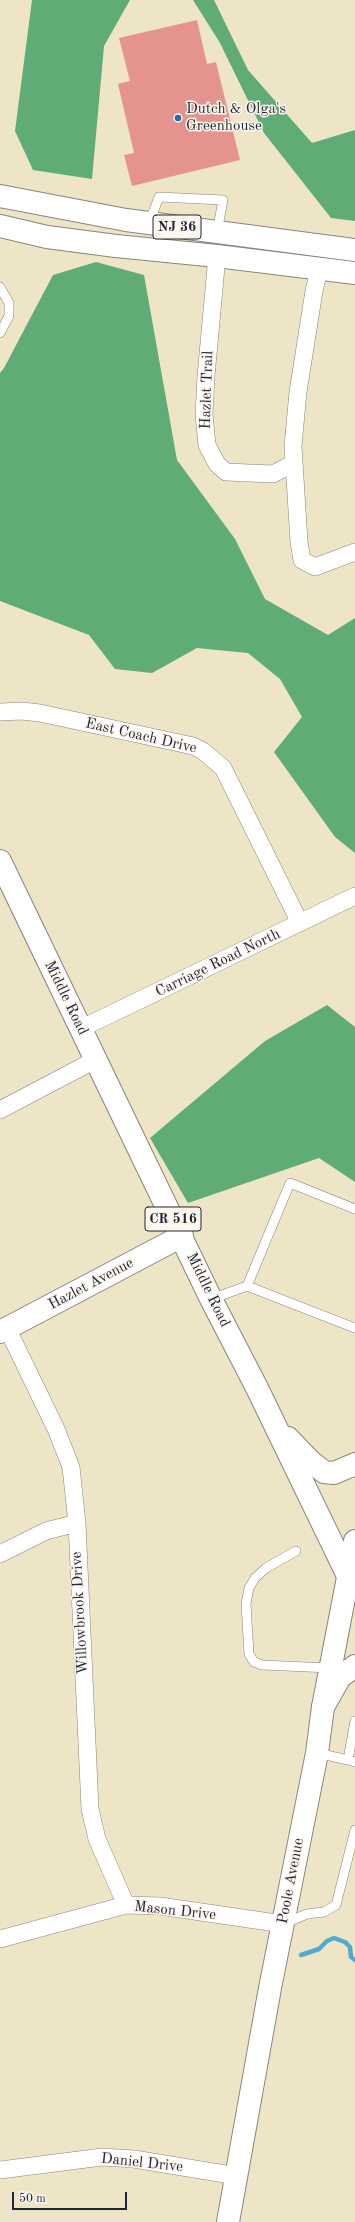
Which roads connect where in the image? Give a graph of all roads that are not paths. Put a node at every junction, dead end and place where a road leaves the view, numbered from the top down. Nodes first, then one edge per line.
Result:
1 (0, 196) edge
2 (149, 223) junction
3 (0, 226) edge
4 (217, 232) junction
5 (355, 250) edge
6 (217, 256) junction
7 (319, 270) junction
8 (355, 273) edge
9 (0, 287) edge
10 (0, 333) edge
11 (294, 463) junction
12 (355, 552) edge
13 (0, 712) edge
14 (0, 861) edge
15 (5, 886) edge
16 (355, 896) edge
17 (300, 922) junction
18 (80, 1029) junction
19 (95, 1060) junction
20 (0, 1110) edge
21 (355, 1209) edge
22 (182, 1236) junction
23 (247, 1286) junction
24 (211, 1299) junction
25 (355, 1328) edge
26 (4, 1330) edge
27 (274, 1422) junction
28 (355, 1464) edge
29 (77, 1523) junction
30 (355, 1541) edge
31 (296, 1551) dead end
32 (0, 1554) edge
33 (351, 1582) edge
34 (355, 1666) edge
35 (330, 1668) junction
36 (323, 1707) junction
37 (355, 1721) edge
38 (317, 1753) junction
39 (352, 1761) edge
40 (355, 1830) edge
41 (126, 1905) junction
42 (283, 1924) junction
43 (0, 1939) edge
44 (0, 2170) edge
45 (237, 2176) junction
46 (228, 2222) edge

1 - 2 main road, NJ 36
2 - 4 main road, NJ 36
2 - 4 lane
3 - 6 main road, NJ 36
4 - 5 main road, NJ 36
6 - 7 main road, NJ 36
6 - 11 street, Hazlet Trail
7 - 8 main road, NJ 36
7 - 11 street
9 - 10 lane
11 - 12 street
13 - 17 street, East Coach Drive
14 - 15 main road, Middle Road / CR 516
15 - 18 main road, Middle Road / CR 516
16 - 17 street, Carriage Road North
17 - 18 street, Carriage Road North
18 - 19 main road, Middle Road / CR 516
19 - 20 street
19 - 22 main road, Middle Road / CR 516
21 - 23 lane
22 - 24 main road, Middle Road / CR 516
22 - 26 main road, Hazlet Avenue
23 - 24 lane
23 - 25 lane
24 - 27 main road, Middle Road / CR 516
26 - 29 street, Willowbrook Drive
27 - 28 main road
27 - 33 main road, Middle Road / CR 516
29 - 32 street
29 - 41 street, Willowbrook Drive
30 - 33 main road, Poole Avenue
31 - 35 lane
33 - 35 main road, Poole Avenue
34 - 36 main road
35 - 36 main road, Poole Avenue
36 - 38 main road, Poole Avenue
37 - 39 lane
38 - 39 lane
38 - 42 main road, Poole Avenue
40 - 42 lane
41 - 42 street, Mason Drive
41 - 43 street, Mason Drive
42 - 45 main road, Poole Avenue
44 - 45 street, Daniel Drive
45 - 46 main road, Poole Avenue

